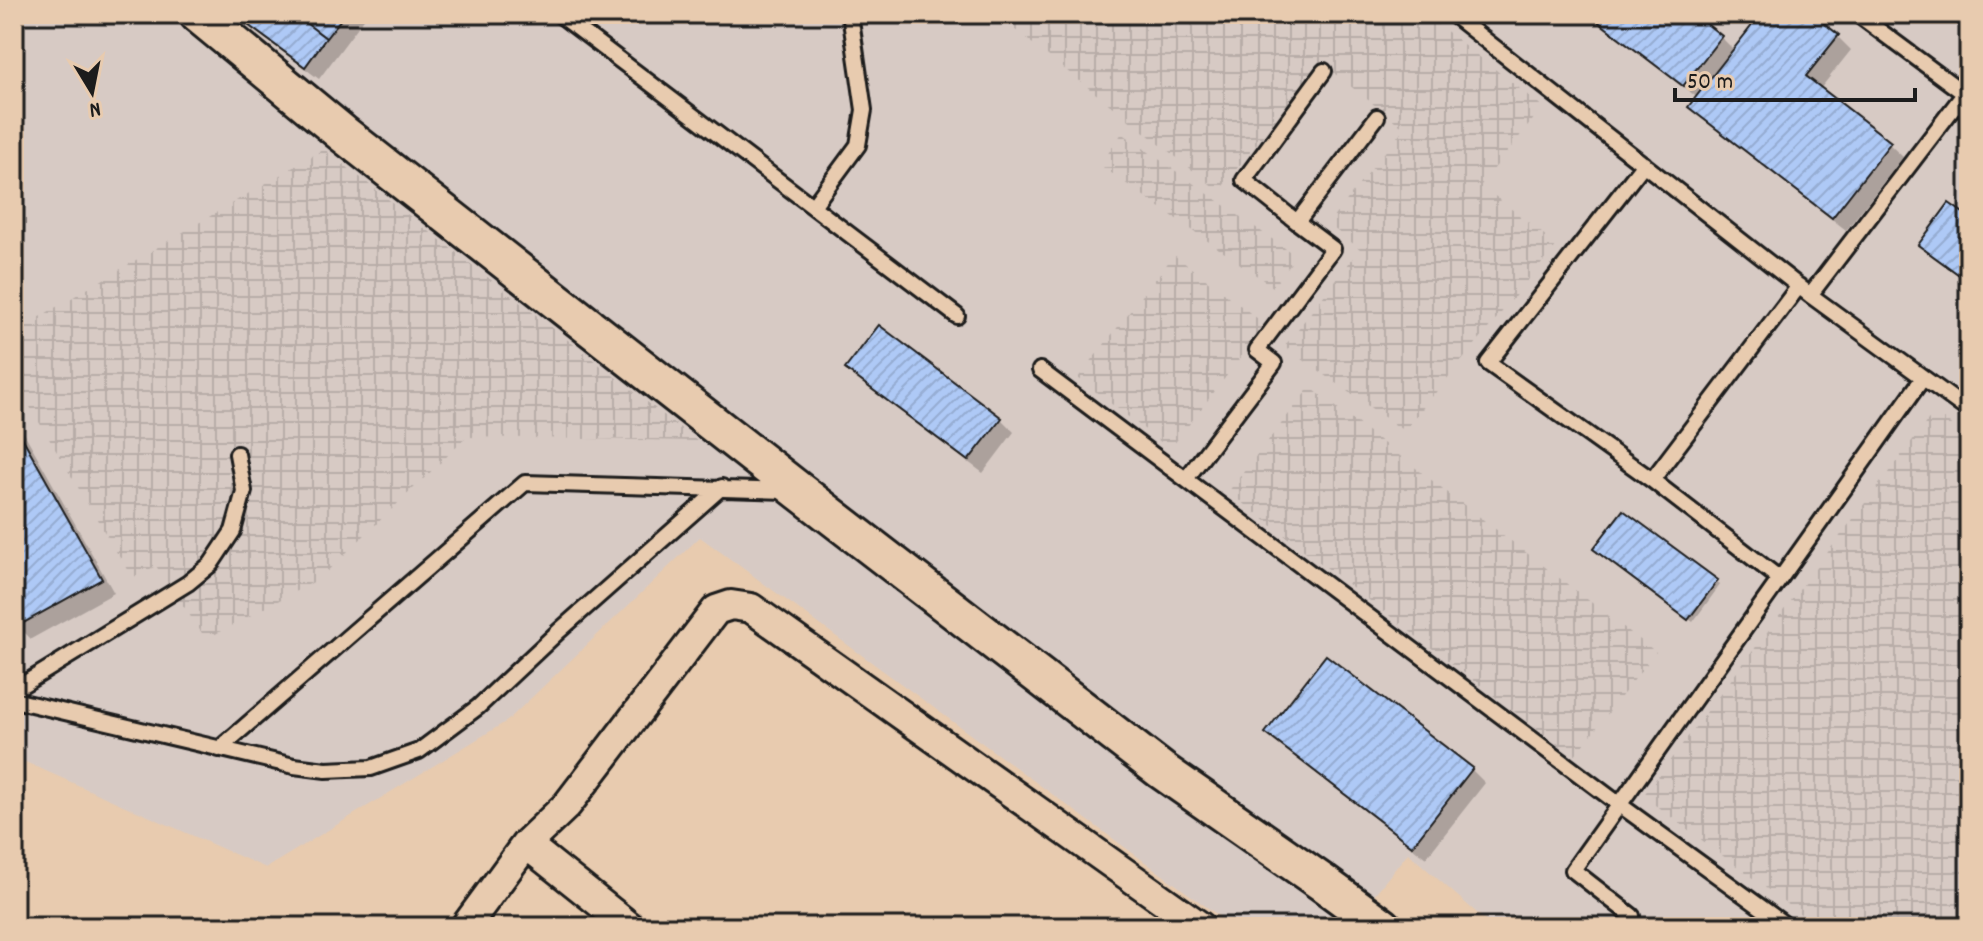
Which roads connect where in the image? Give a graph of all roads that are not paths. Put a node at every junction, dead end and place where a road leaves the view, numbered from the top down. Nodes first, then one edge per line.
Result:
1 (198, 14) edge
2 (559, 14) edge
3 (850, 14) edge
4 (1452, 14) edge
5 (1857, 14) edge
6 (1324, 71) dead end
7 (1967, 95) edge
8 (1377, 117) dead end
9 (1644, 164) junction
10 (813, 206) junction
11 (1297, 222) junction
12 (1805, 290) junction
13 (957, 316) dead end
14 (1040, 370) dead end
15 (1923, 378) junction
16 (1969, 411) edge
17 (237, 454) dead end
18 (1186, 479) junction
19 (1652, 480) junction
20 (722, 487) junction
21 (799, 491) junction
22 (1780, 579) junction
23 (14, 690) edge
24 (14, 700) edge
25 (219, 749) junction
26 (1620, 805) junction
27 (526, 844) junction
28 (1632, 916) dead end
29 (465, 927) edge
30 (630, 927) edge
31 (1201, 927) edge
32 (1383, 927) edge
33 (1788, 927) edge

1 - 21 street
2 - 10 lane
3 - 10 lane
4 - 9 lane
5 - 7 lane
6 - 11 lane
7 - 12 lane
8 - 11 lane
9 - 12 lane
9 - 19 lane
10 - 13 lane
11 - 18 lane
12 - 15 lane
12 - 19 lane
14 - 18 lane
15 - 16 lane
15 - 22 lane
17 - 23 lane
18 - 26 lane
19 - 22 lane
20 - 21 lane
20 - 25 lane
20 - 25 lane
21 - 32 street
22 - 26 lane
24 - 25 lane
26 - 28 lane
26 - 33 lane
27 - 29 street
27 - 30 street
27 - 31 street

